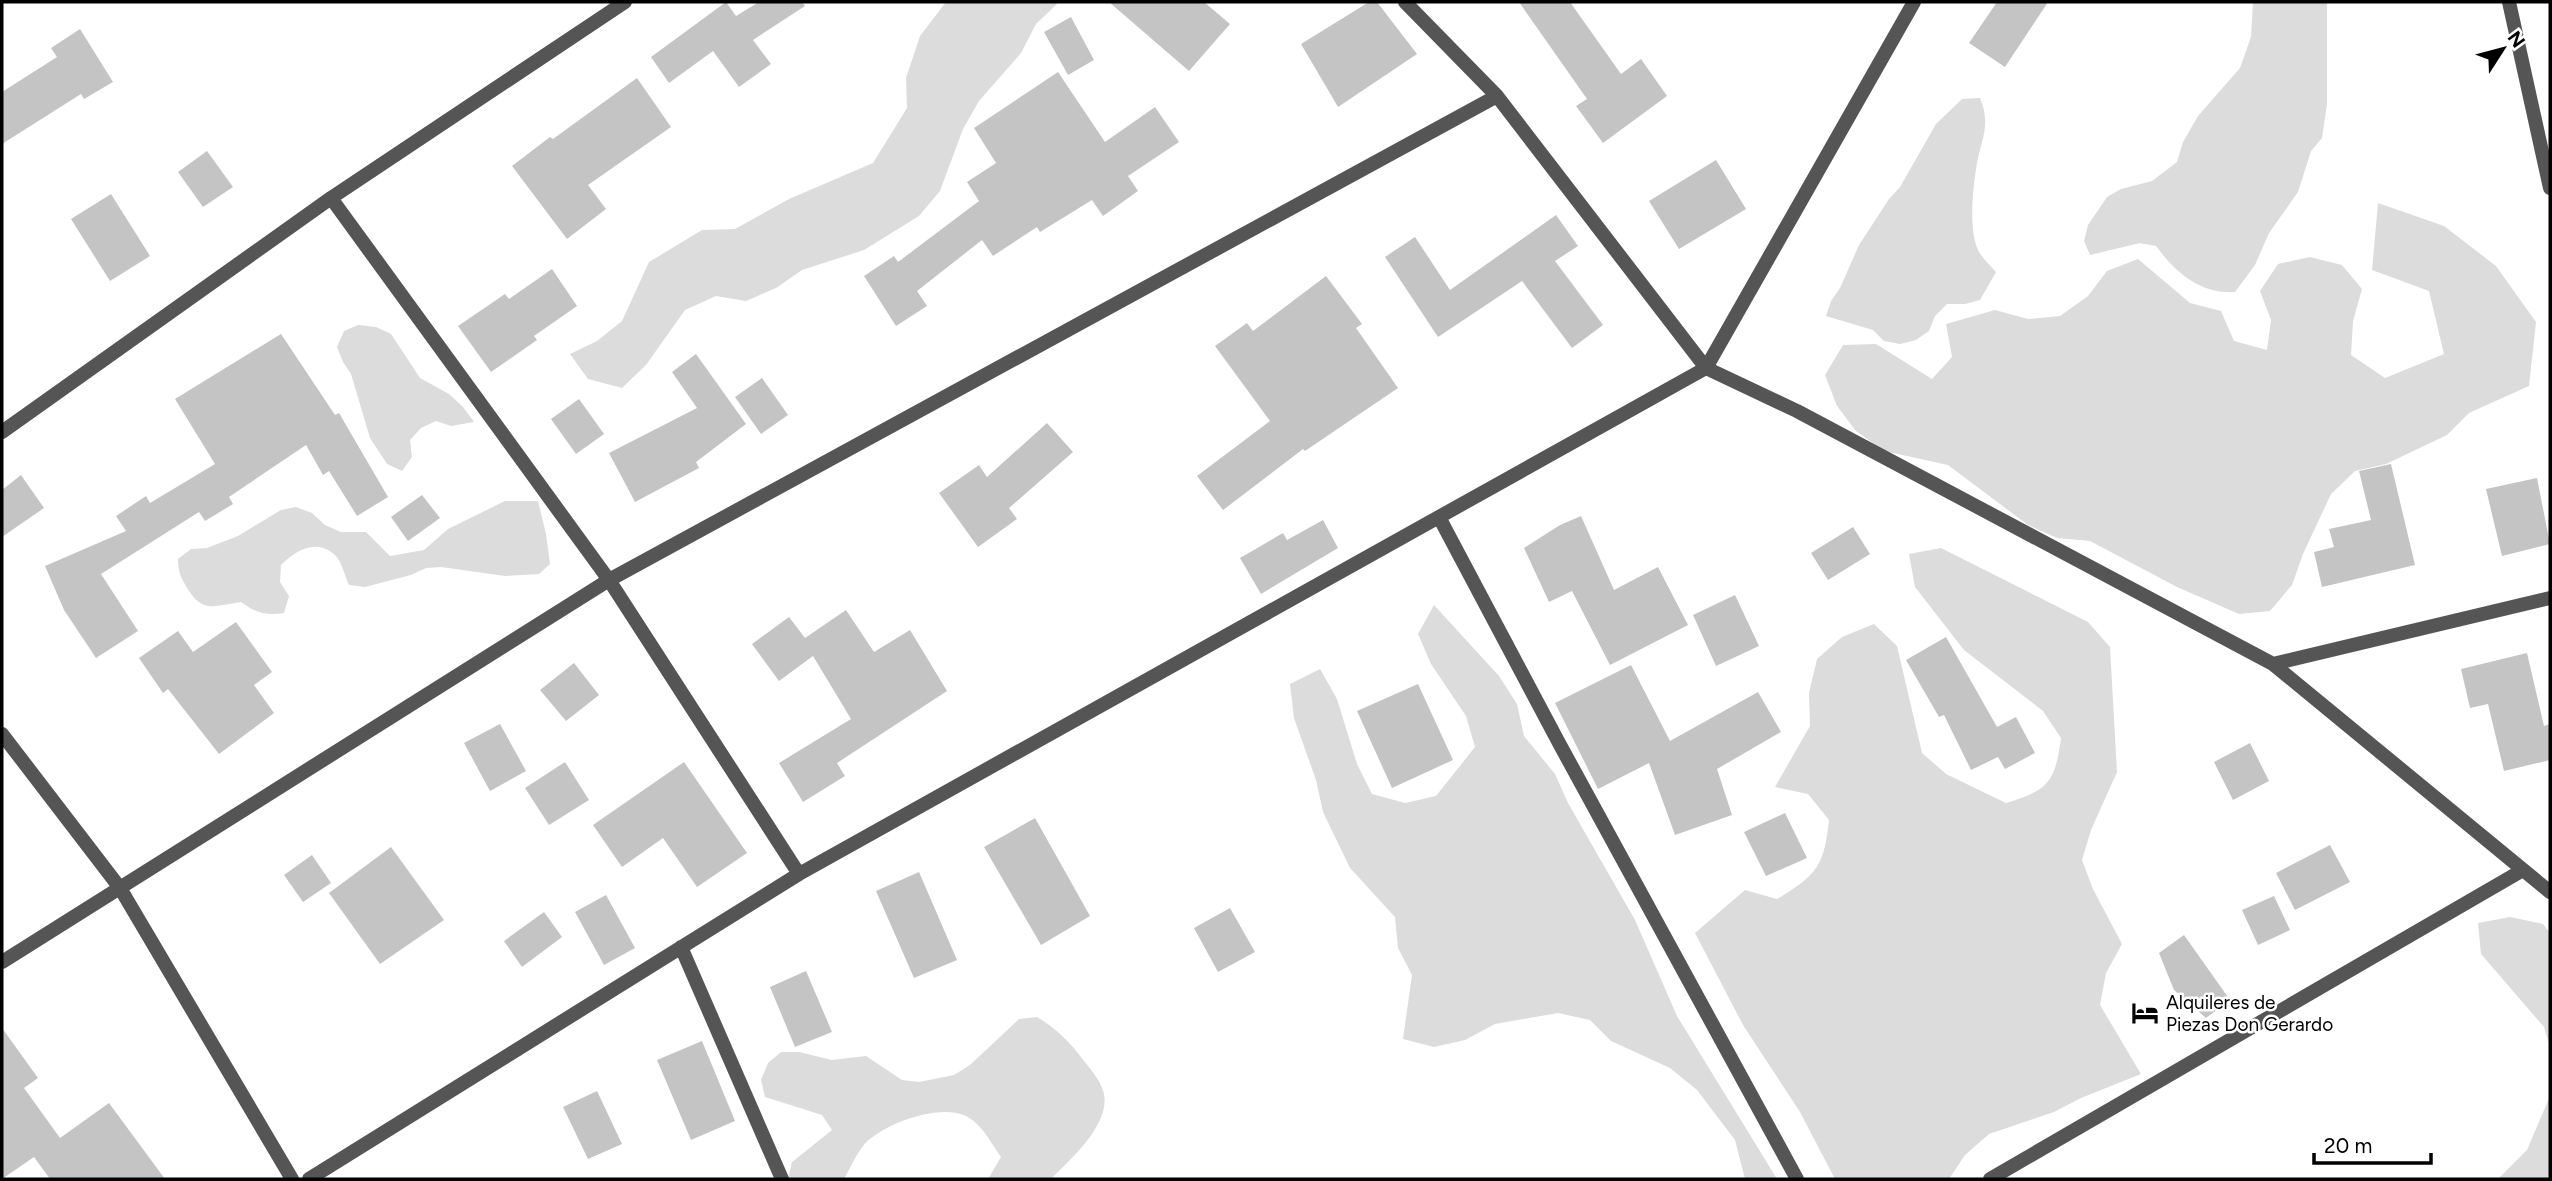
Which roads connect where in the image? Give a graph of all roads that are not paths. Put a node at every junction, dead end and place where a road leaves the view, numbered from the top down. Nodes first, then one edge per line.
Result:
1 (625, 2) edge
2 (1405, 2) edge
3 (1914, 2) edge
4 (2509, 2) edge
5 (1497, 96) junction
6 (2550, 188) edge
7 (331, 198) junction
8 (1706, 368) junction
9 (2, 432) edge
10 (1439, 517) junction
11 (608, 580) junction
12 (2550, 598) edge
13 (2273, 664) junction
14 (2, 734) edge
15 (2523, 870) junction
16 (799, 874) junction
17 (120, 888) junction
18 (2550, 892) edge
19 (681, 947) junction
20 (2, 962) edge
21 (292, 1179) edge
22 (309, 1179) edge
23 (782, 1179) edge
24 (1797, 1179) edge
25 (1990, 1179) edge

1 - 7 street
2 - 5 street
3 - 8 street
4 - 6 street
5 - 8 street
5 - 11 street
7 - 9 street
7 - 11 street
8 - 10 street
8 - 13 street
10 - 16 street
10 - 24 street
11 - 16 street
11 - 17 street
12 - 13 street
13 - 15 street
14 - 17 street
15 - 18 street
15 - 25 street
16 - 19 street
17 - 20 street
17 - 21 street
19 - 22 street
19 - 23 street

